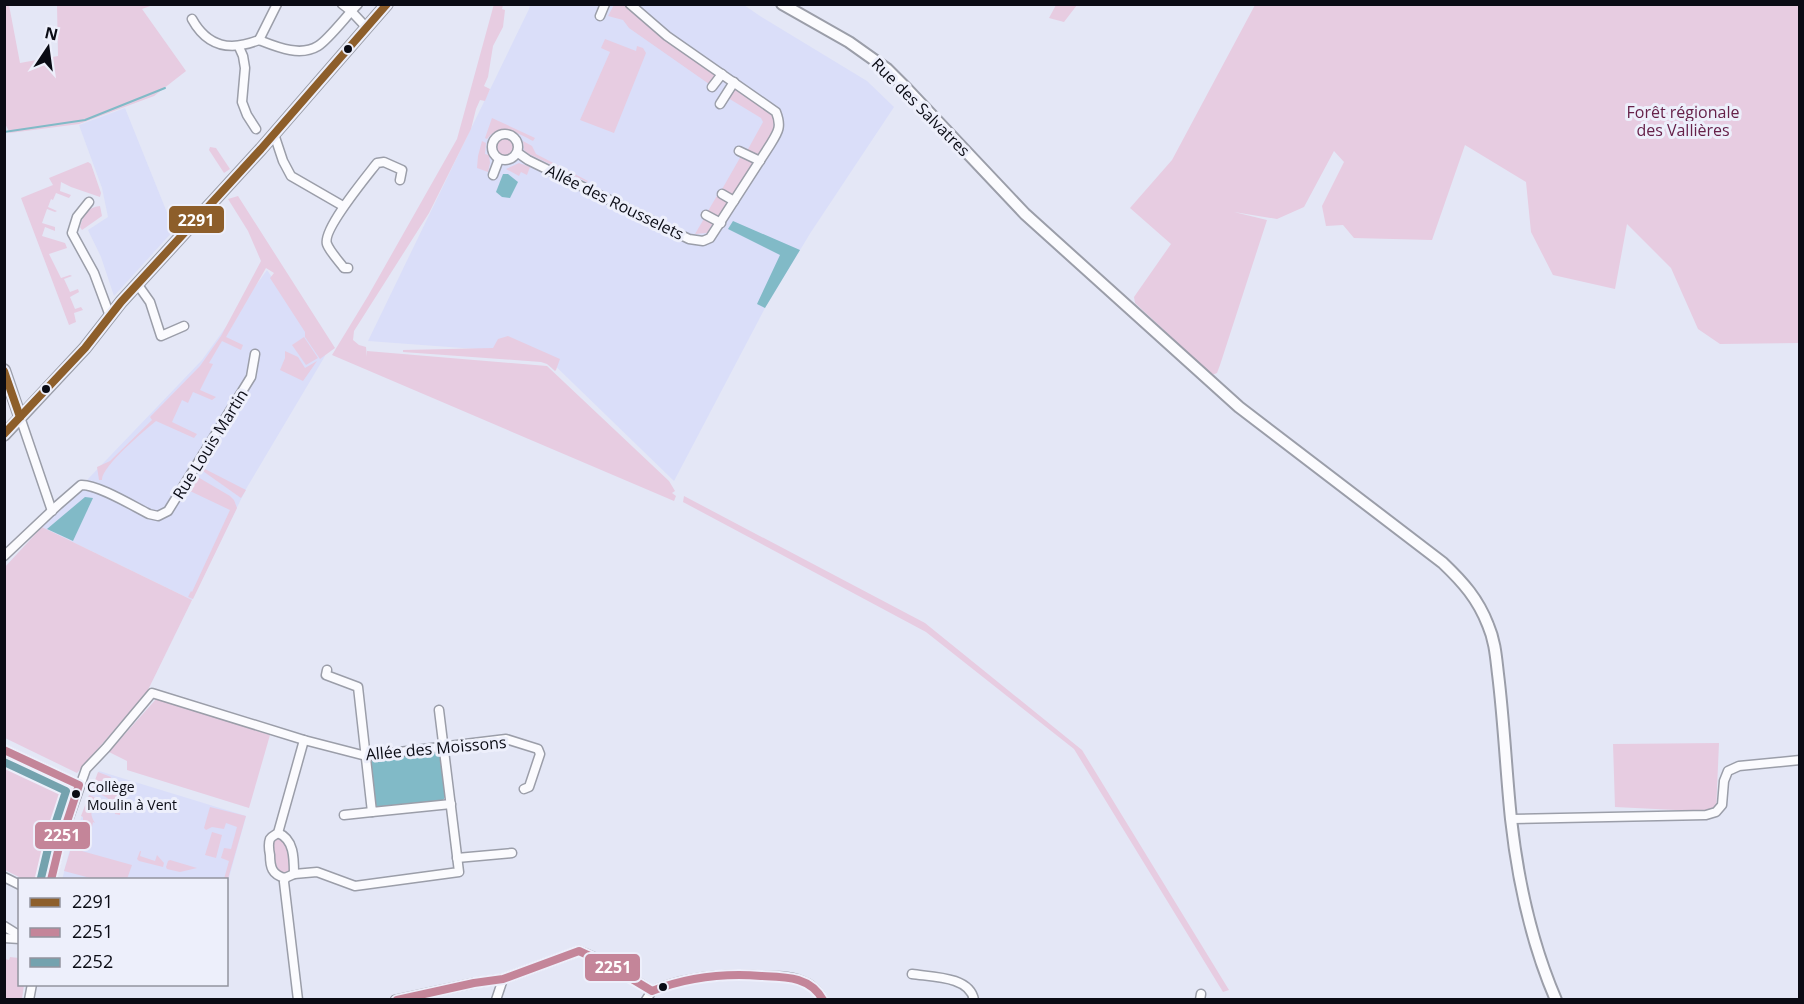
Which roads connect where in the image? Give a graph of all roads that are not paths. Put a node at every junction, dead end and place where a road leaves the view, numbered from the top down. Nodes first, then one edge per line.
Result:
1 (276, 4) edge
2 (342, 4) edge
3 (387, 4) edge
4 (605, 4) edge
5 (630, 4) edge
6 (782, 4) edge
7 (355, 8) edge
8 (600, 16) dead end
9 (192, 20) dead end
10 (366, 27) junction
11 (259, 40) junction
12 (239, 47) junction
13 (722, 74) junction
14 (734, 82) junction
15 (712, 87) dead end
16 (720, 104) dead end
17 (256, 129) dead end
18 (274, 134) junction
19 (739, 151) dead end
20 (518, 153) junction
21 (499, 159) junction
22 (760, 161) junction
23 (493, 175) dead end
24 (400, 180) dead end
25 (722, 194) dead end
26 (734, 201) junction
27 (89, 202) dead end
28 (344, 206) junction
29 (706, 215) dead end
30 (721, 224) junction
31 (348, 268) dead end
32 (138, 285) junction
33 (110, 316) junction
34 (184, 326) dead end
35 (255, 354) dead end
36 (4, 370) edge
37 (21, 417) junction
38 (4, 435) edge
39 (52, 511) junction
40 (4, 556) edge
41 (327, 670) dead end
42 (439, 710) dead end
43 (304, 740) junction
44 (444, 747) junction
45 (4, 750) edge
46 (366, 756) junction
47 (1800, 760) edge
48 (79, 785) junction
49 (524, 789) dead end
50 (451, 804) junction
51 (372, 812) junction
52 (344, 815) dead end
53 (1511, 819) junction
54 (278, 833) junction
55 (512, 853) dead end
56 (457, 858) junction
57 (294, 874) junction
58 (4, 877) edge
59 (51, 878) edge
60 (285, 880) junction
61 (18, 884) edge
62 (4, 926) edge
63 (18, 936) edge
64 (912, 974) dead end
65 (503, 979) junction
66 (651, 991) junction
67 (298, 999) edge
68 (395, 999) edge
69 (496, 999) edge
70 (646, 999) edge
71 (823, 999) edge
72 (974, 999) edge
73 (1556, 999) edge

1 - 11 street
2 - 7 street
3 - 10 street
4 - 8 street
5 - 13 street, Allée des Rousselets
6 - 53 street, Rue des Salvatres
7 - 10 street
7 - 11 street
9 - 12 street
10 - 18 street
11 - 12 street
12 - 17 street
13 - 14 street, Allée des Rousselets
13 - 15 street
14 - 16 street
14 - 22 street, Allée des Rousselets
18 - 28 street
18 - 32 street
19 - 22 street
20 - 21 street
20 - 21 street, Allée des Rousselets
20 - 30 street, Allée des Rousselets
21 - 23 street
22 - 26 street, Allée des Rousselets
24 - 28 street
25 - 26 street
26 - 30 street, Allée des Rousselets
27 - 33 street
28 - 31 street
29 - 30 street
32 - 33 street
32 - 34 street
33 - 37 street
35 - 39 street, Rue Louis Martin
36 - 37 street
37 - 38 street
37 - 39 street
39 - 40 street
41 - 46 street
42 - 44 street
43 - 46 street, Allée des Moissons
43 - 48 street, Allée des Moissons
43 - 54 street
44 - 46 street, Allée des Moissons
44 - 49 street, Allée des Moissons
44 - 50 street
45 - 48 street
46 - 51 street
47 - 53 street
48 - 59 street
50 - 51 street
50 - 56 street
51 - 52 street
53 - 73 street, Rue des Salvatres
54 - 57 street
54 - 60 street
55 - 56 street
56 - 57 street
57 - 60 street
58 - 61 street
60 - 67 street
62 - 63 street
64 - 72 street
65 - 66 street
65 - 68 street
65 - 69 street
66 - 70 street
66 - 71 street

